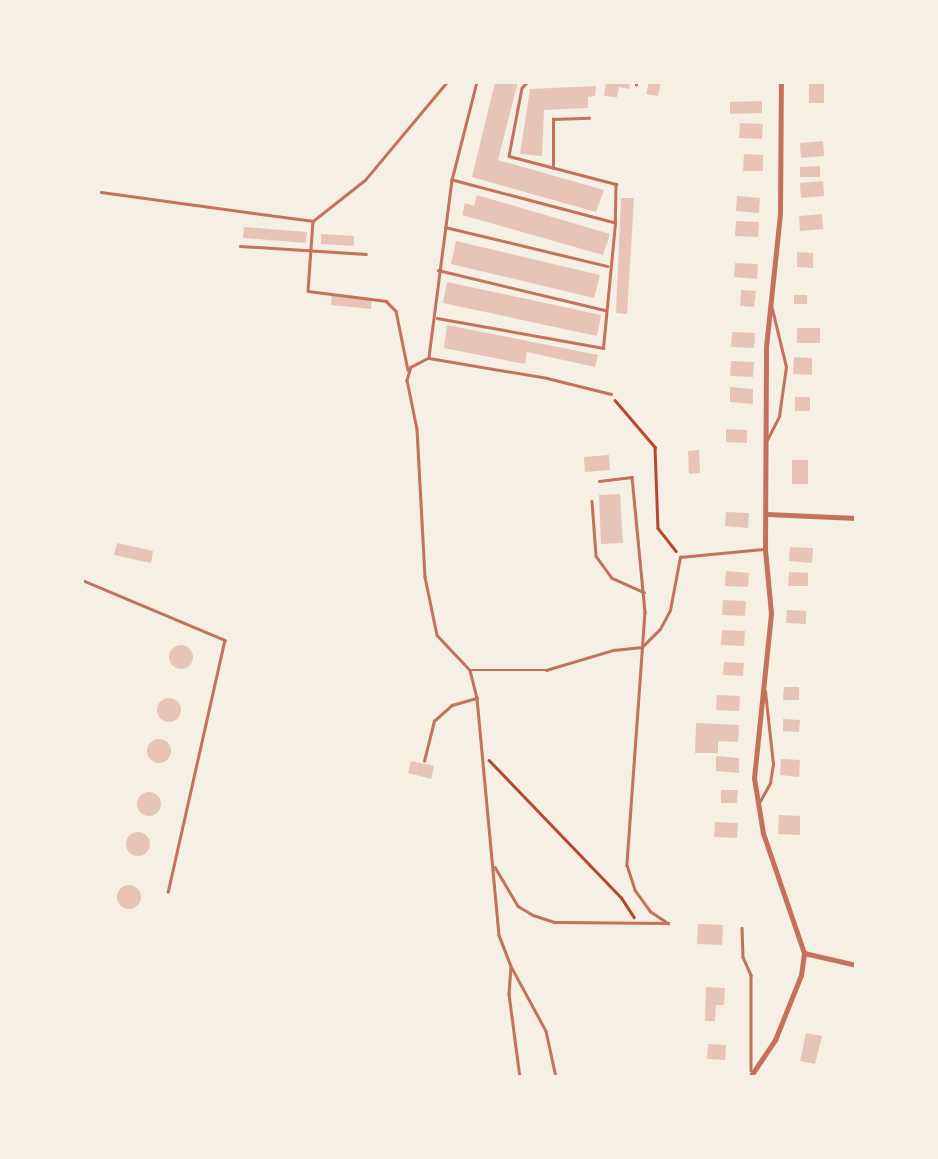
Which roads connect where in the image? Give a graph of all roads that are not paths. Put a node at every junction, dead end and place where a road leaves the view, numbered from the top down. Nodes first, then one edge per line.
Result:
1 (447, 82) edge
2 (477, 82) edge
3 (528, 82) edge
4 (781, 82) edge
5 (589, 118) dead end
6 (553, 167) junction
7 (453, 180) junction
8 (101, 192) dead end
9 (313, 220) junction
10 (615, 223) junction
11 (445, 227) junction
12 (240, 246) dead end
13 (311, 251) junction
14 (366, 254) dead end
15 (607, 266) junction
16 (438, 270) junction
17 (771, 305) junction
18 (606, 310) junction
19 (436, 318) junction
20 (429, 358) junction
21 (409, 373) junction
22 (611, 394) road end
23 (766, 442) junction
24 (599, 481) dead end
25 (592, 501) dead end
26 (767, 514) junction
27 (856, 518) edge
28 (765, 549) junction
29 (82, 580) edge
30 (643, 592) junction
31 (642, 647) junction
32 (470, 670) junction
33 (762, 677) junction
34 (477, 698) junction
35 (424, 761) dead end
36 (756, 805) junction
37 (494, 865) junction
38 (168, 892) dead end
39 (742, 928) dead end
40 (804, 953) junction
41 (856, 965) edge
42 (511, 966) junction
43 (750, 1073) edge
44 (520, 1077) edge
45 (556, 1077) edge

1 - 9 lane
2 - 7 lane
3 - 6 lane
4 - 17 street
5 - 6 lane
6 - 10 lane
7 - 10 lane
7 - 11 lane
8 - 9 lane
9 - 13 lane
10 - 15 lane
11 - 15 lane
11 - 16 lane
12 - 13 lane
13 - 14 lane
13 - 21 lane
15 - 18 lane
16 - 18 lane
16 - 19 lane
17 - 23 street
17 - 23 lane
18 - 19 lane
19 - 20 lane
20 - 21 lane
20 - 22 lane
21 - 32 lane
23 - 26 street
24 - 30 lane
25 - 30 lane
26 - 27 street
26 - 28 street
28 - 31 lane
28 - 33 street
29 - 38 lane
30 - 31 lane
31 - 32 lane
31 - 37 lane
32 - 34 lane
33 - 36 street
33 - 36 lane
34 - 35 lane
34 - 37 lane
36 - 40 street
37 - 42 lane
39 - 43 lane
40 - 41 street
40 - 43 street
42 - 44 lane
42 - 45 lane

